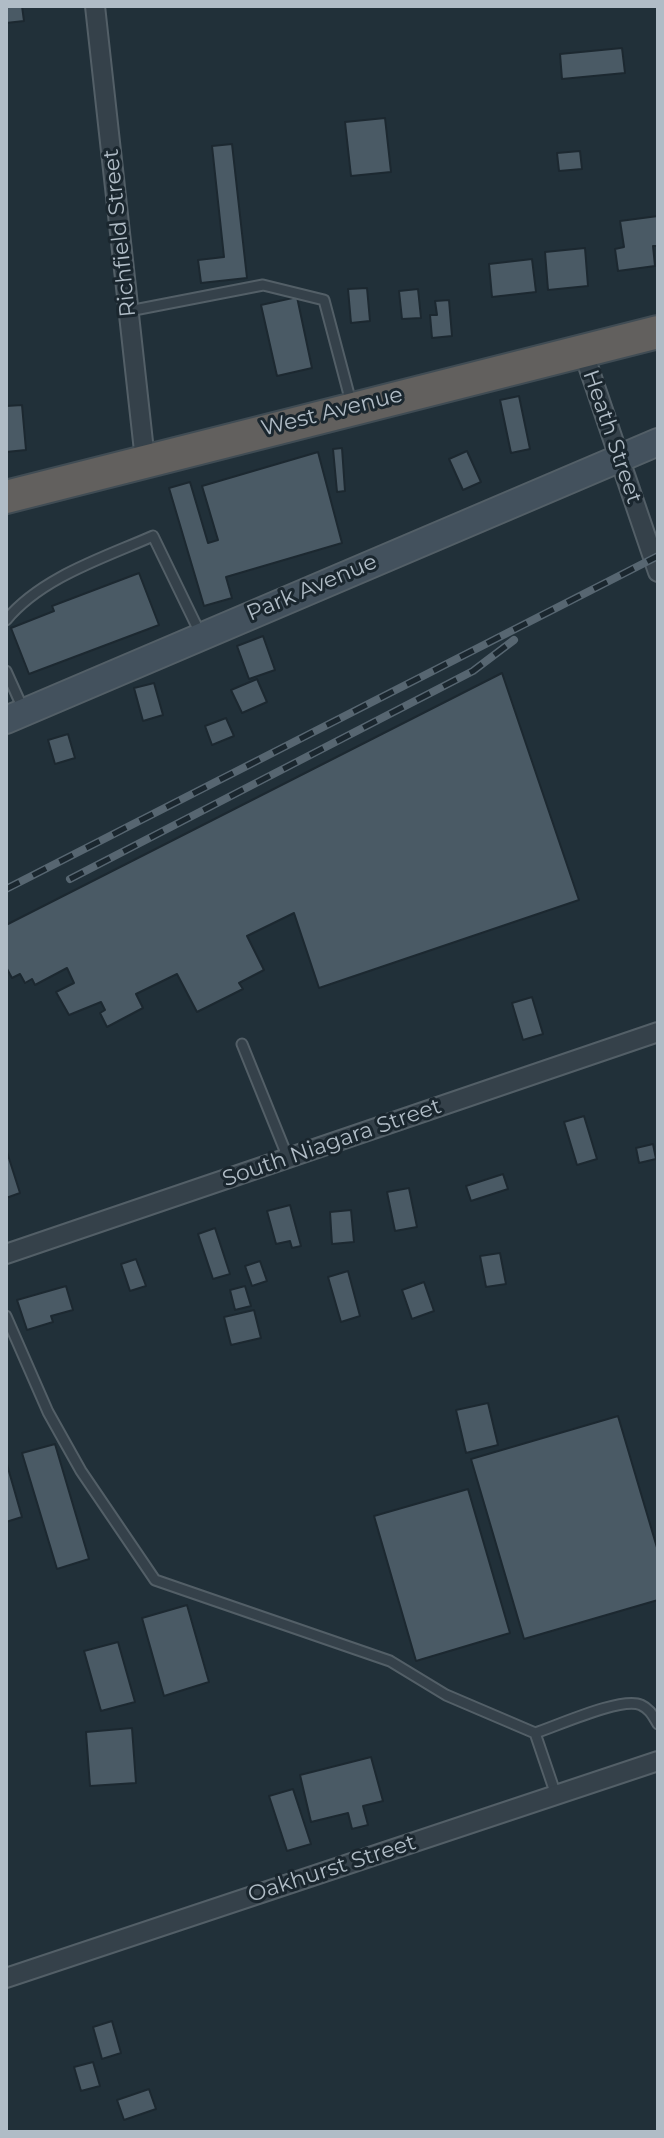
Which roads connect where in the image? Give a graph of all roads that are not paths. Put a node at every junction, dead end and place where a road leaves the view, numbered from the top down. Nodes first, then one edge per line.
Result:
1 (95, 6) edge
2 (129, 311) junction
3 (658, 332) edge
4 (582, 348) junction
5 (352, 407) junction
6 (658, 435) edge
7 (658, 442) edge
8 (619, 456) junction
9 (145, 460) junction
10 (6, 497) edge
11 (658, 572) edge
12 (6, 620) edge
13 (201, 636) junction
14 (6, 671) edge
15 (15, 716) edge
16 (658, 1032) edge
17 (242, 1044) dead end
18 (288, 1158) junction
19 (6, 1254) edge
20 (6, 1316) edge
21 (658, 1724) edge
22 (535, 1733) junction
23 (658, 1761) edge
24 (556, 1795) junction
25 (6, 1978) edge

1 - 2 street, Richfield Street
2 - 5 lane
2 - 9 street, Richfield Street
3 - 4 highway, West Avenue
4 - 5 highway, West Avenue
4 - 8 street, Heath Street
5 - 9 highway, West Avenue
6 - 8 main road, Park Avenue
7 - 8 main road, Park Avenue
8 - 11 street, Heath Street
8 - 13 main road, Park Avenue
9 - 10 highway, West Avenue
12 - 13 lane
13 - 15 main road, Park Avenue
14 - 15 lane
16 - 18 street, South Niagara Street
17 - 18 lane
18 - 19 street, South Niagara Street
20 - 22 lane
21 - 22 lane
22 - 24 lane
23 - 24 street, Oakhurst Street
24 - 25 street, Oakhurst Street

